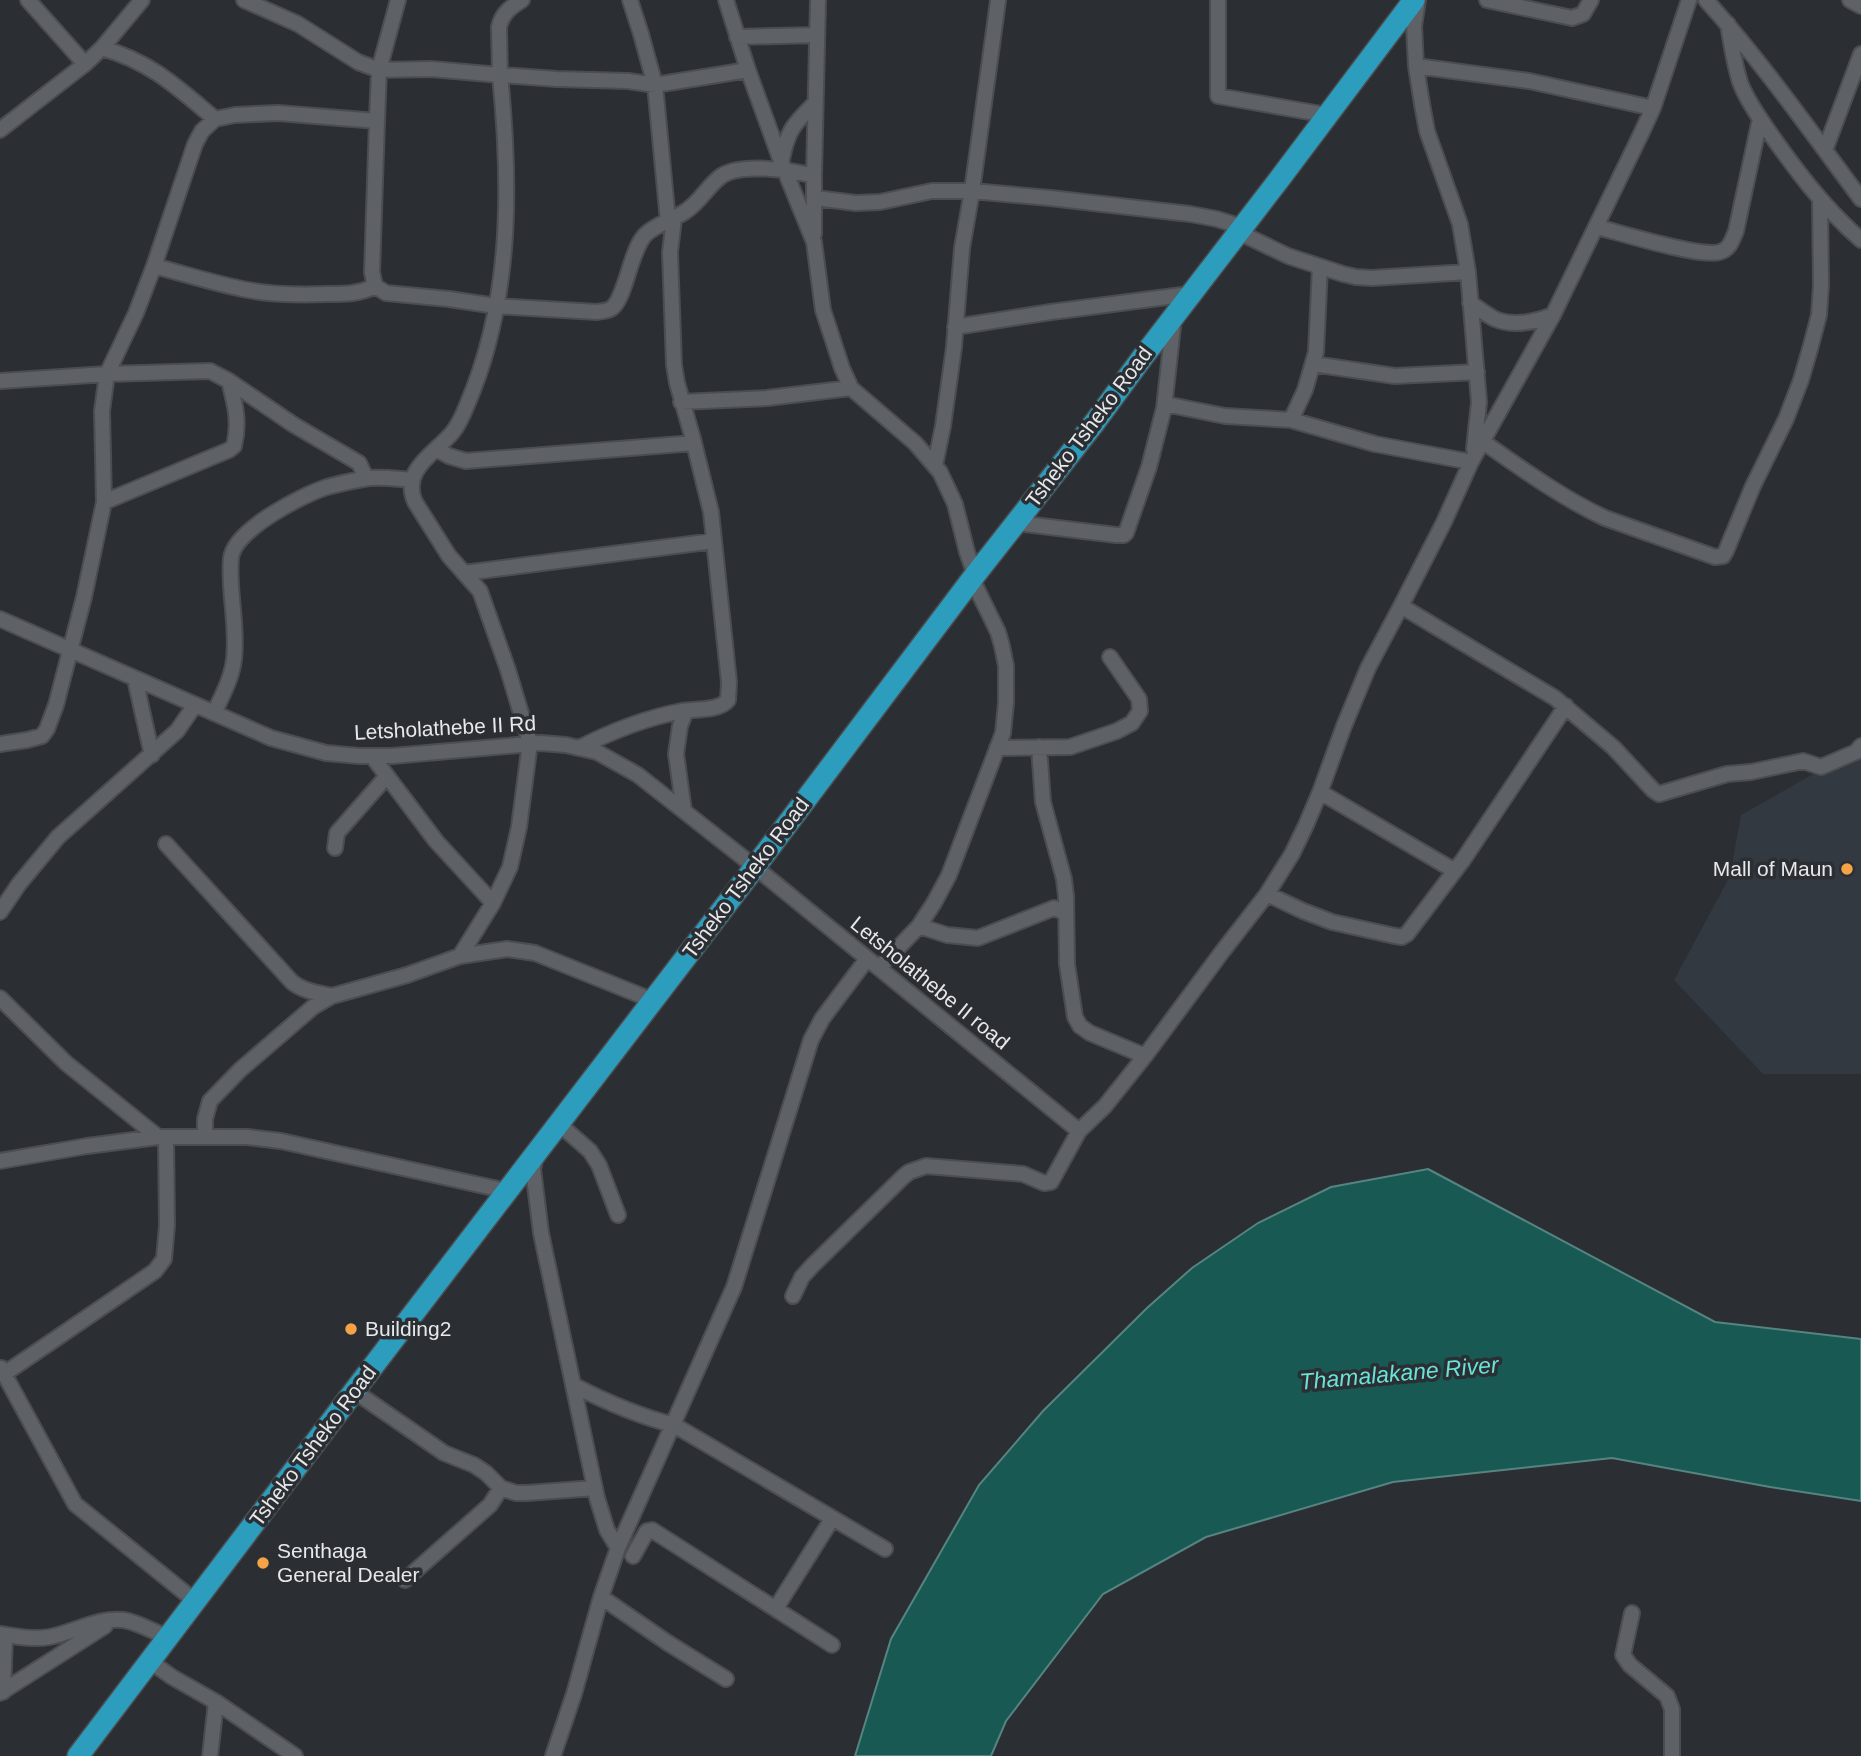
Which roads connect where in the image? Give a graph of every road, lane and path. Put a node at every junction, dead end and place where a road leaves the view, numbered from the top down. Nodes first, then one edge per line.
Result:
1 (28, 0) edge
2 (142, 0) edge
3 (244, 0) edge
4 (398, 0) edge
5 (522, 0) edge
6 (629, 0) edge
7 (726, 0) edge
8 (818, 0) edge
9 (1218, 0) edge
10 (1416, 0) edge
11 (1487, 0) edge
12 (1591, 0) edge
13 (1689, 0) edge
14 (1706, 0) edge
15 (1850, 0) edge
16 (998, 1) edge
17 (1861, 6) edge
18 (1727, 24) junction
19 (817, 35) junction
20 (737, 37) junction
21 (102, 48) junction
22 (1861, 54) edge
23 (85, 64) junction
24 (1416, 66) junction
25 (379, 70) junction
26 (748, 70) junction
27 (500, 75) junction
28 (655, 85) junction
29 (816, 103) junction
30 (1653, 108) junction
31 (1327, 115) junction
32 (215, 119) junction
33 (1760, 119) junction
34 (377, 121) junction
35 (0, 129) edge
36 (1825, 150) junction
37 (783, 165) junction
38 (814, 176) junction
39 (972, 191) junction
40 (815, 198) junction
41 (1820, 199) junction
42 (1861, 199) edge
43 (671, 220) junction
44 (1597, 227) junction
45 (1240, 230) junction
46 (1861, 240) edge
47 (814, 242) junction
48 (154, 266) junction
49 (1320, 267) junction
50 (1468, 272) junction
51 (375, 286) junction
52 (1190, 294) junction
53 (1470, 303) junction
54 (496, 306) junction
55 (1174, 315) junction
56 (1553, 315) junction
57 (955, 327) junction
58 (1313, 364) junction
59 (1476, 372) junction
60 (107, 374) junction
61 (0, 381) edge
62 (229, 381) junction
63 (851, 387) junction
64 (681, 402) junction
65 (1165, 404) junction
66 (1291, 420) junction
67 (1482, 441) junction
68 (694, 443) junction
69 (436, 449) junction
70 (1472, 461) junction
71 (934, 465) junction
72 (366, 478) junction
73 (411, 480) junction
74 (104, 502) junction
75 (1016, 523) junction
76 (714, 541) junction
77 (464, 573) junction
78 (974, 577) junction
79 (1401, 606) junction
80 (0, 619) edge
81 (71, 650) junction
82 (1110, 657) dead end
83 (135, 679) junction
84 (195, 705) junction
85 (1566, 706) junction
86 (686, 711) junction
87 (214, 713) junction
88 (530, 743) junction
89 (0, 744) edge
90 (1861, 746) edge
91 (1039, 747) junction
92 (579, 748) junction
93 (997, 748) junction
94 (152, 755) junction
95 (372, 756) junction
96 (387, 776) junction
97 (1320, 792) junction
98 (684, 811) junction
99 (166, 844) dead end
100 (335, 848) dead end
101 (755, 867) junction
102 (1455, 871) junction
103 (1267, 894) junction
104 (493, 903) junction
105 (0, 912) edge
106 (1066, 913) junction
107 (919, 926) junction
108 (460, 956) junction
109 (873, 963) junction
110 (332, 996) junction
111 (0, 998) edge
112 (652, 1000) junction
113 (1145, 1056) junction
114 (559, 1124) junction
115 (1079, 1131) junction
116 (205, 1136) junction
117 (162, 1137) junction
118 (536, 1154) junction
119 (0, 1161) edge
120 (507, 1191) junction
121 (618, 1215) dead end
122 (793, 1296) dead end
123 (2, 1371) edge
124 (573, 1385) junction
125 (354, 1391) junction
126 (674, 1425) junction
127 (501, 1488) junction
128 (595, 1488) junction
129 (832, 1519) junction
130 (618, 1548) junction
131 (885, 1549) dead end
132 (633, 1556) dead end
133 (405, 1580) dead end
134 (601, 1598) junction
135 (195, 1601) junction
136 (776, 1608) junction
137 (1632, 1613) dead end
138 (113, 1621) junction
139 (2, 1634) edge
140 (169, 1638) junction
141 (832, 1645) dead end
142 (151, 1662) junction
143 (726, 1679) dead end
144 (2, 1692) edge
145 (216, 1702) junction
146 (78, 1756) edge
147 (210, 1756) edge
148 (295, 1756) edge
149 (553, 1756) edge
150 (1672, 1756) edge

1 - 23 street
2 - 21 street
3 - 25 street
4 - 25 street
5 - 27 street
6 - 28 street
7 - 20 street
8 - 19 street
9 - 31 street
10 - 24 street
10 - 31 highway, Tsheko Tsheko Road
11 - 12 street
13 - 30 street
14 - 18 street
15 - 17 street
16 - 39 street
18 - 33 street
18 - 36 street
19 - 20 street
19 - 29 street
20 - 26 street
21 - 23 street
21 - 32 street
22 - 36 street
23 - 35 street
24 - 30 street
24 - 50 street
25 - 27 street
25 - 34 street
26 - 28 street
26 - 37 street
27 - 28 street
27 - 54 street
28 - 43 street
29 - 37 street
29 - 38 street
30 - 44 street
31 - 45 highway, Tsheko Tsheko Road
32 - 34 street
32 - 48 street
33 - 41 street
33 - 44 street
34 - 51 street
36 - 42 street
37 - 38 street
37 - 43 street
37 - 47 street
38 - 40 street
39 - 40 street
39 - 45 street
39 - 57 street
40 - 47 street
41 - 46 street
41 - 67 street
43 - 54 street
43 - 64 street
44 - 56 street
45 - 49 street
45 - 52 highway, Tsheko Tsheko Road
47 - 63 street
48 - 51 street
48 - 60 street
49 - 50 street
49 - 58 street
50 - 53 street
51 - 54 street
52 - 55 highway, Tsheko Tsheko Road
52 - 57 street
53 - 56 street
53 - 59 street
54 - 69 street
55 - 65 street
55 - 75 highway, Tsheko Tsheko Road
56 - 67 street
57 - 71 street
58 - 59 street
58 - 66 street
59 - 70 street
60 - 61 street
60 - 62 street
60 - 74 street
62 - 72 street
62 - 74 street
63 - 64 street
63 - 71 street
64 - 68 street
65 - 66 street
65 - 75 street
66 - 70 street
67 - 70 street
68 - 69 street
68 - 76 street
69 - 73 street
70 - 79 street
71 - 78 street
72 - 73 street
72 - 87 street
73 - 77 street
74 - 81 street
75 - 78 highway, Tsheko Tsheko Road
76 - 77 street
76 - 86 street
77 - 88 street
78 - 93 street
78 - 101 highway, Tsheko Tsheko Road
79 - 85 street
79 - 97 street
80 - 81 street, Letsholathebe II Rd
81 - 83 street, Letsholathebe II Rd
81 - 89 street
82 - 91 street
83 - 84 street, Letsholathebe II Rd
83 - 94 street
84 - 87 street, Letsholathebe II Rd
84 - 94 street
85 - 90 street
85 - 102 street
86 - 92 street
86 - 98 street
87 - 95 street, Letsholathebe II Rd
88 - 92 street, Letsholathebe II Rd
88 - 95 street, Letsholathebe II Rd
88 - 104 street
91 - 93 street
91 - 106 street
92 - 98 street, Letsholathebe II Rd
93 - 107 street
94 - 105 street
95 - 96 street
96 - 100 street
96 - 104 street
97 - 102 street
97 - 103 street
98 - 101 street, Letsholathebe II Rd
99 - 110 street
101 - 109 street, Letsholathebe II road
101 - 112 highway, Tsheko Tsheko Road
102 - 103 street
103 - 113 street
104 - 108 street
106 - 107 street
106 - 113 street
107 - 109 street
108 - 110 street
108 - 112 street
109 - 115 street, Letsholathebe II road
109 - 126 street
110 - 116 street
111 - 117 street
112 - 114 highway, Tsheko Tsheko Road
113 - 115 street
114 - 118 highway, Tsheko Tsheko Road
114 - 121 street
115 - 122 street
116 - 117 street
116 - 120 street
117 - 119 street
117 - 123 street
118 - 120 highway, Tsheko Tsheko Road
118 - 124 street
120 - 125 highway, Tsheko Tsheko Road
123 - 135 street
124 - 126 street
124 - 128 street
125 - 127 street
125 - 135 highway, Tsheko Tsheko Road
126 - 129 street
126 - 130 street
127 - 128 street
127 - 133 street
128 - 130 street
129 - 131 street
129 - 136 street
130 - 134 street
132 - 136 street
134 - 143 street
134 - 149 street
135 - 140 highway, Tsheko Tsheko Road
136 - 141 street
137 - 150 street
138 - 139 street
138 - 140 street
138 - 144 street
139 - 144 street
140 - 142 highway, Tsheko Tsheko Road
142 - 145 street
142 - 146 highway, Tsheko Tsheko Road
145 - 147 street
145 - 148 street

